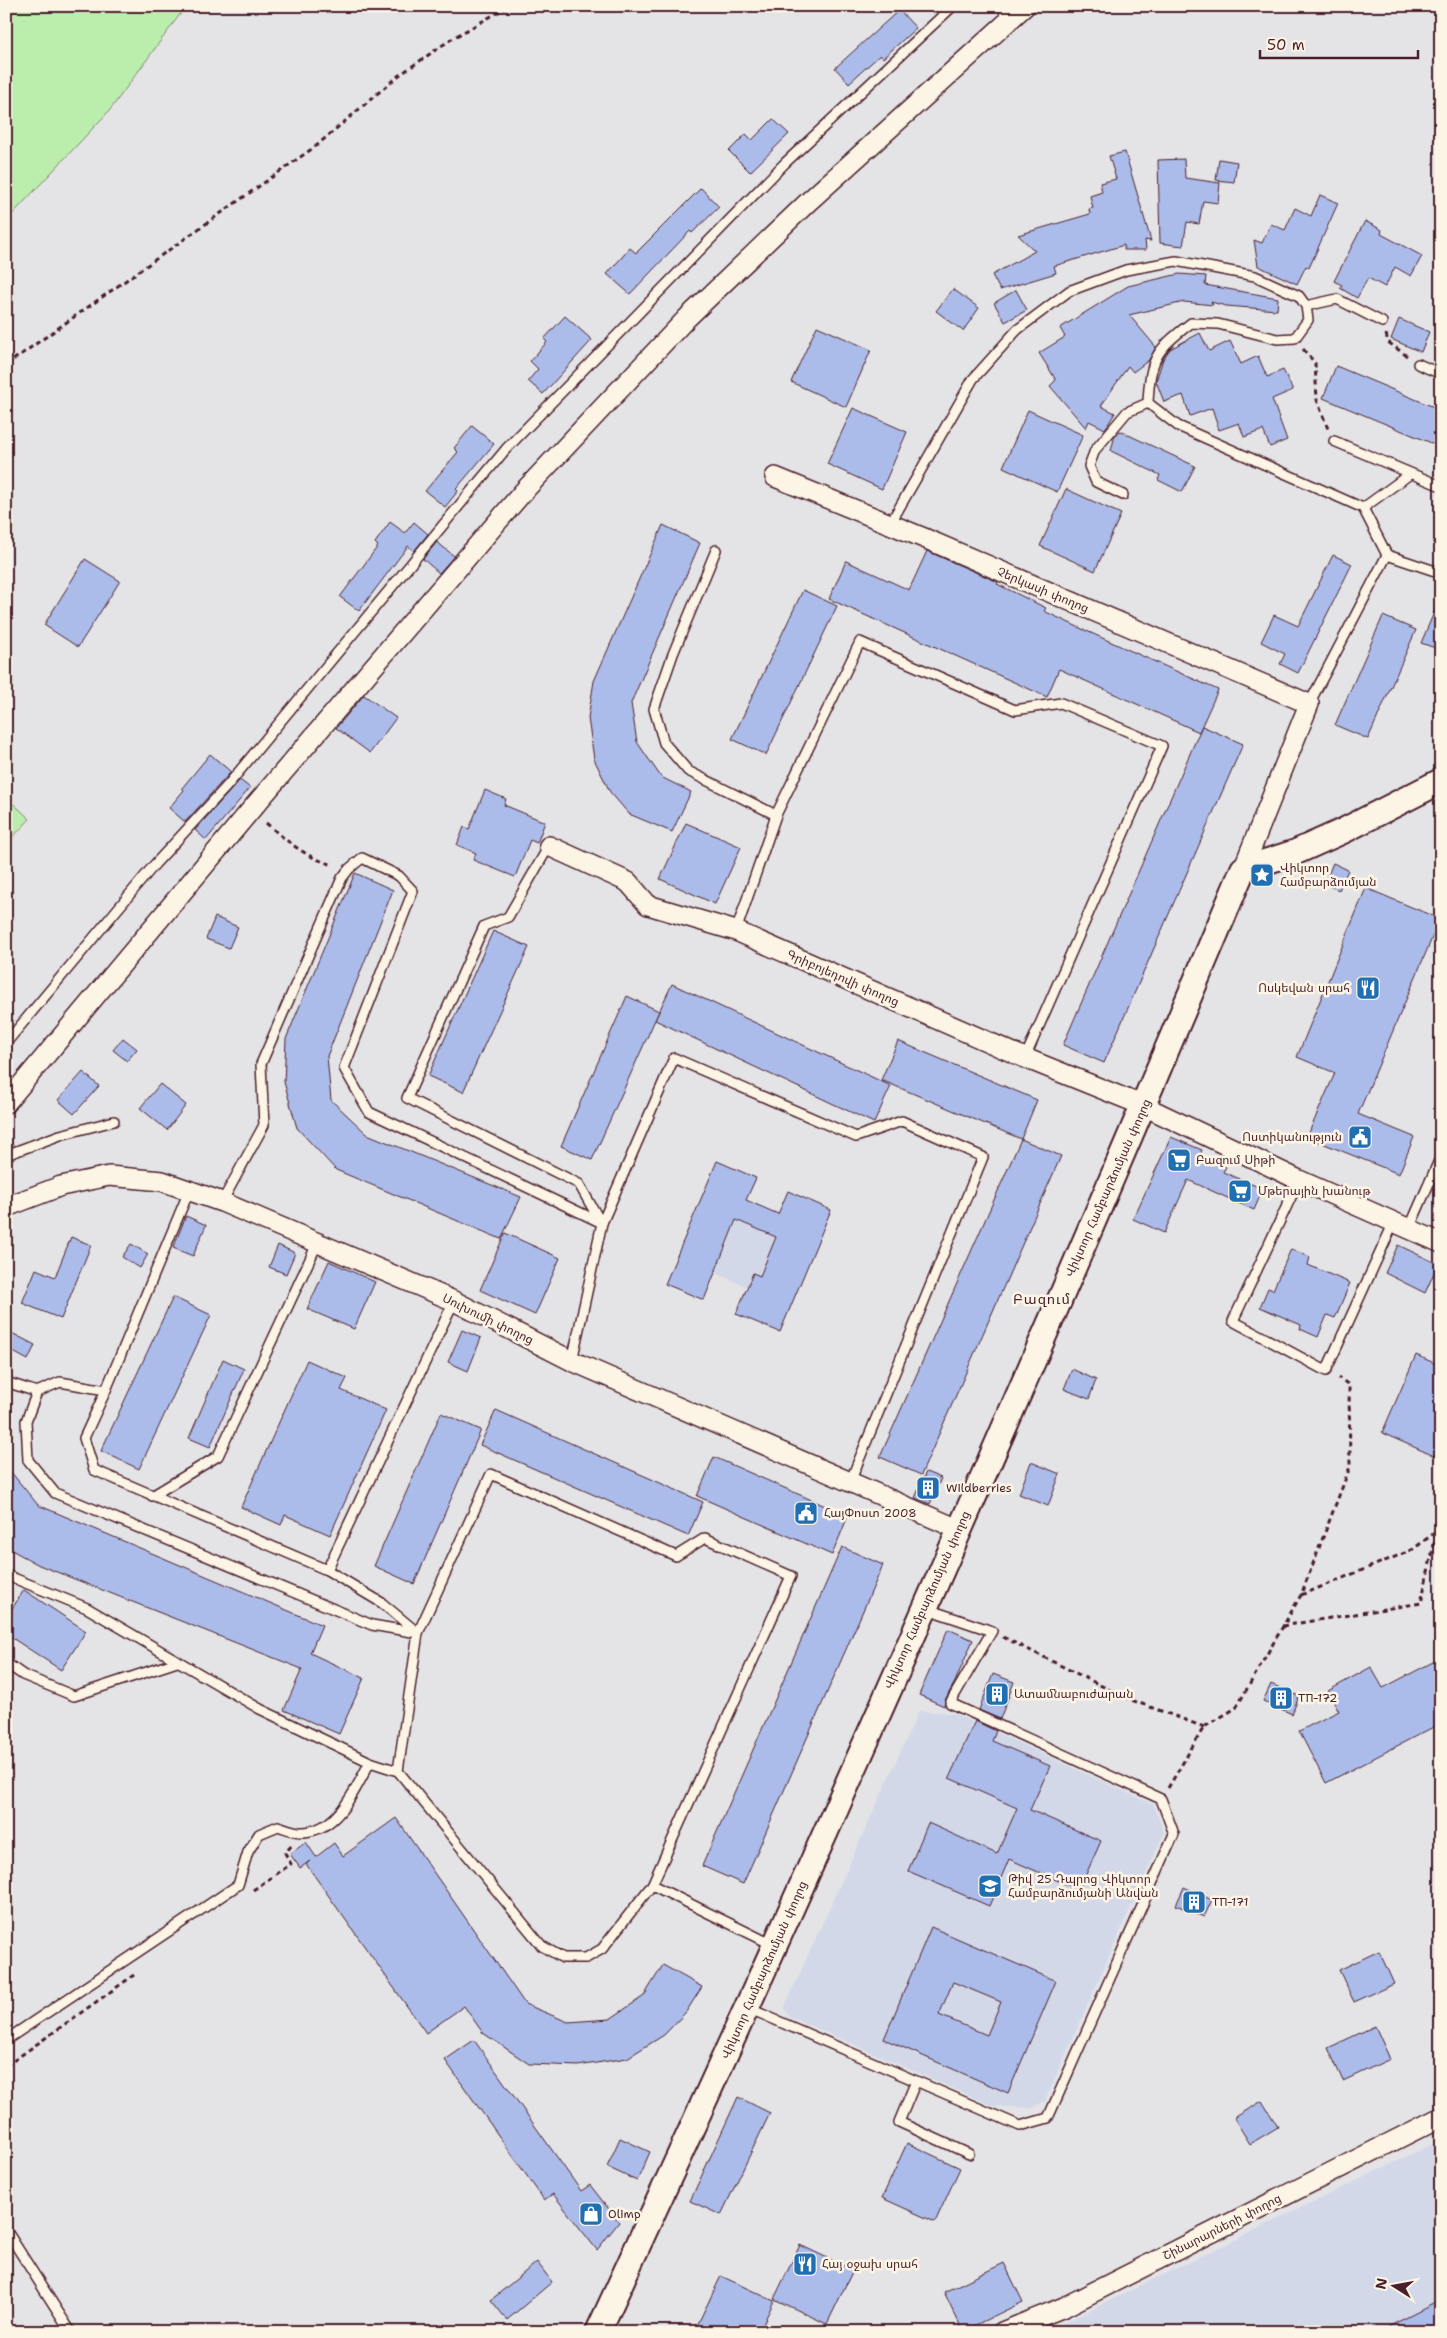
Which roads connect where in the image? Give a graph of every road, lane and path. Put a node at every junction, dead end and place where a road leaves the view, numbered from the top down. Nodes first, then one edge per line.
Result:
1 (509, 6) edge
2 (953, 6) edge
3 (1006, 6) edge
4 (1025, 6) edge
5 (1002, 25) junction
6 (1306, 306) junction
7 (1382, 322) joint
8 (1295, 338) junction
9 (1418, 364) joint
10 (6, 365) edge
11 (1441, 374) edge
12 (1148, 403) junction
13 (1334, 441) joint
14 (1410, 474) junction
15 (775, 477) dead end
16 (1441, 486) edge
17 (1123, 495) dead end
18 (1363, 508) junction
19 (890, 524) junction
20 (716, 550) dead end
21 (1387, 555) junction
22 (1441, 573) edge
23 (1310, 704) junction
24 (1441, 781) edge
25 (250, 811) junction
26 (776, 815) junction
27 (549, 846) joint
28 (324, 863) dead end
29 (1243, 869) junction
30 (736, 931) junction
31 (6, 1043) edge
32 (1025, 1058) junction
33 (6, 1103) edge
34 (1144, 1106) junction
35 (114, 1121) dead end
36 (6, 1155) edge
37 (1441, 1156) edge
38 (1299, 1180) junction
39 (190, 1192) junction
40 (222, 1202) junction
41 (6, 1208) edge
42 (602, 1223) junction
43 (1402, 1225) junction
44 (318, 1242) junction
45 (1441, 1243) edge
46 (454, 1301) junction
47 (572, 1361) junction
48 (1326, 1371) junction
49 (6, 1382) edge
50 (106, 1390) junction
51 (37, 1392) junction
52 (850, 1482) junction
53 (152, 1496) junction
54 (958, 1529) junction
55 (1439, 1530) edge
56 (327, 1570) junction
57 (6, 1575) edge
58 (1301, 1595) junction
59 (924, 1608) junction
60 (1282, 1626) junction
61 (992, 1631) junction
62 (418, 1633) junction
63 (177, 1662) junction
64 (6, 1663) edge
65 (1204, 1727) junction
66 (370, 1762) junction
67 (398, 1771) junction
68 (1161, 1799) junction
69 (652, 1885) junction
70 (775, 1946) junction
71 (748, 2008) junction
72 (6, 2040) edge
73 (916, 2081) junction
74 (1441, 2117) edge
75 (969, 2154) dead end
76 (6, 2230) edge
77 (71, 2332) edge
78 (598, 2332) edge
79 (1002, 2332) edge

1 - 10 path
2 - 31 lane
3 - 5 lane
4 - 5 street
5 - 25 street
6 - 7 lane
6 - 8 lane
6 - 19 lane
7 - 9 path
8 - 12 lane
8 - 13 path
9 - 11 lane
12 - 17 lane
12 - 18 lane
13 - 14 lane
14 - 16 lane
14 - 18 lane
15 - 19 street, Չերկասի փողոց
18 - 21 lane
19 - 23 street, Չերկասի փողոց
20 - 26 lane
21 - 22 lane
21 - 23 lane
23 - 29 street
24 - 29 street
25 - 28 path
25 - 33 street
26 - 30 lane
26 - 32 lane
27 - 30 street, Գրիբոյեդովի փողոց
27 - 42 lane
29 - 34 street, Վիկտոր Համբարձումյան փողոց
30 - 32 street, Գրիբոյեդովի փողոց
32 - 34 street, Գրիբոյեդովի փողոց
34 - 38 street, Գրիբոյեդովի փողոց
34 - 54 street, Վիկտոր Համբարձումյան փողոց
35 - 36 lane
37 - 43 lane
38 - 43 street, Գրիբոյեդովի փողոց
38 - 48 lane
39 - 40 street, Սուխումի փողոց
39 - 41 street, Սուխումի փողոց
39 - 50 lane
40 - 42 lane
40 - 44 street, Սուխումի փողոց
42 - 47 lane
42 - 52 lane
43 - 45 street, Գրիբոյեդովի փողոց
43 - 48 lane
44 - 46 street, Սուխումի փողոց
44 - 53 lane
46 - 47 street, Սուխումի փողոց
46 - 56 lane
47 - 52 street, Սուխումի փողոց
48 - 58 path
49 - 51 lane
50 - 51 lane
50 - 53 lane
51 - 62 lane
52 - 54 street, Սուխումի փողոց
53 - 56 lane
54 - 59 street, Վիկտոր Համբարձումյան փողոց
55 - 58 path
55 - 60 path
56 - 62 lane
57 - 63 lane
58 - 60 path
59 - 61 lane
59 - 70 street, Վիկտոր Համբարձումյան փողոց
60 - 65 path
61 - 65 path
61 - 68 lane
62 - 67 lane
62 - 69 lane
63 - 64 lane
63 - 66 lane
65 - 68 path
66 - 67 lane
66 - 72 lane
67 - 69 lane
68 - 73 lane
69 - 70 lane
70 - 71 street, Վիկտոր Համբարձումյան փողոց
71 - 73 lane
71 - 78 street, Վիկտոր Համբարձումյան փողոց
73 - 75 lane
74 - 79 street, Շինարարների փողոց
76 - 77 lane

